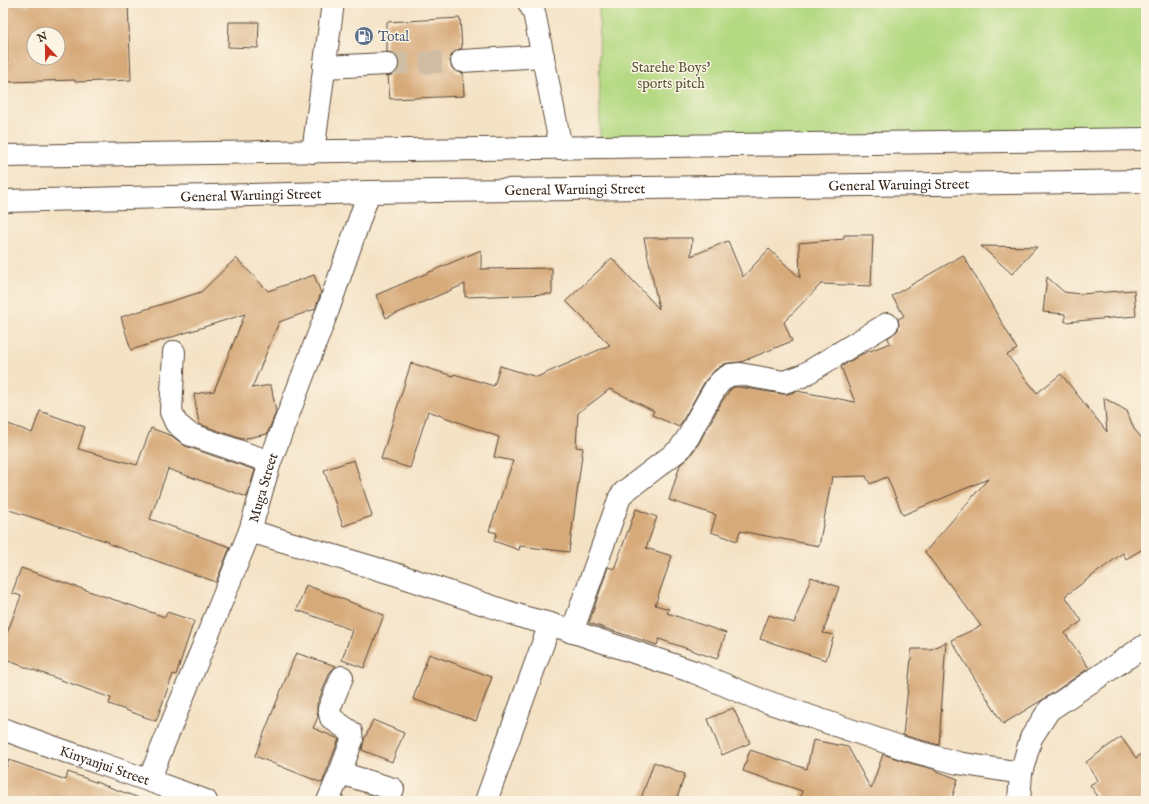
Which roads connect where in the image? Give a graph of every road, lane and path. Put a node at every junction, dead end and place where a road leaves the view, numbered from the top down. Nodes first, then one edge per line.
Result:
1 (333, 3) edge
2 (530, 3) edge
3 (543, 56) junction
4 (462, 61) tunnel mouth
5 (387, 64) tunnel mouth
6 (324, 67) junction
7 (1146, 139) edge
8 (561, 148) junction
9 (313, 152) junction
10 (3, 156) edge
11 (1146, 181) edge
12 (369, 192) junction
13 (3, 202) edge
14 (887, 324) dead end
15 (174, 352) dead end
16 (270, 462) junction
17 (250, 531) junction
18 (550, 624) junction
19 (572, 632) junction
20 (1146, 646) edge
21 (342, 677) dead end
22 (3, 729) edge
23 (340, 773) junction
24 (1022, 773) junction
25 (149, 780) junction
26 (393, 789) dead end
27 (206, 801) edge
28 (328, 801) edge
29 (486, 801) edge
30 (1019, 801) edge

1 - 6 main road
2 - 3 main road
3 - 4 main road
3 - 8 main road
5 - 6 main road
6 - 9 main road
7 - 8 main road
8 - 9 main road
9 - 10 main road
11 - 12 main road, General Waruingi Street
12 - 13 main road, General Waruingi Street
12 - 16 main road, Muga Street
14 - 19 main road
15 - 16 main road
16 - 17 main road, Muga Street
17 - 18 main road
17 - 25 main road, Muga Street
18 - 19 main road
18 - 29 main road
19 - 24 main road
20 - 24 main road
21 - 23 main road
22 - 25 main road, Kinyanjui Street
23 - 26 main road
23 - 28 main road
24 - 30 main road
25 - 27 main road, Kinyanjui Street

